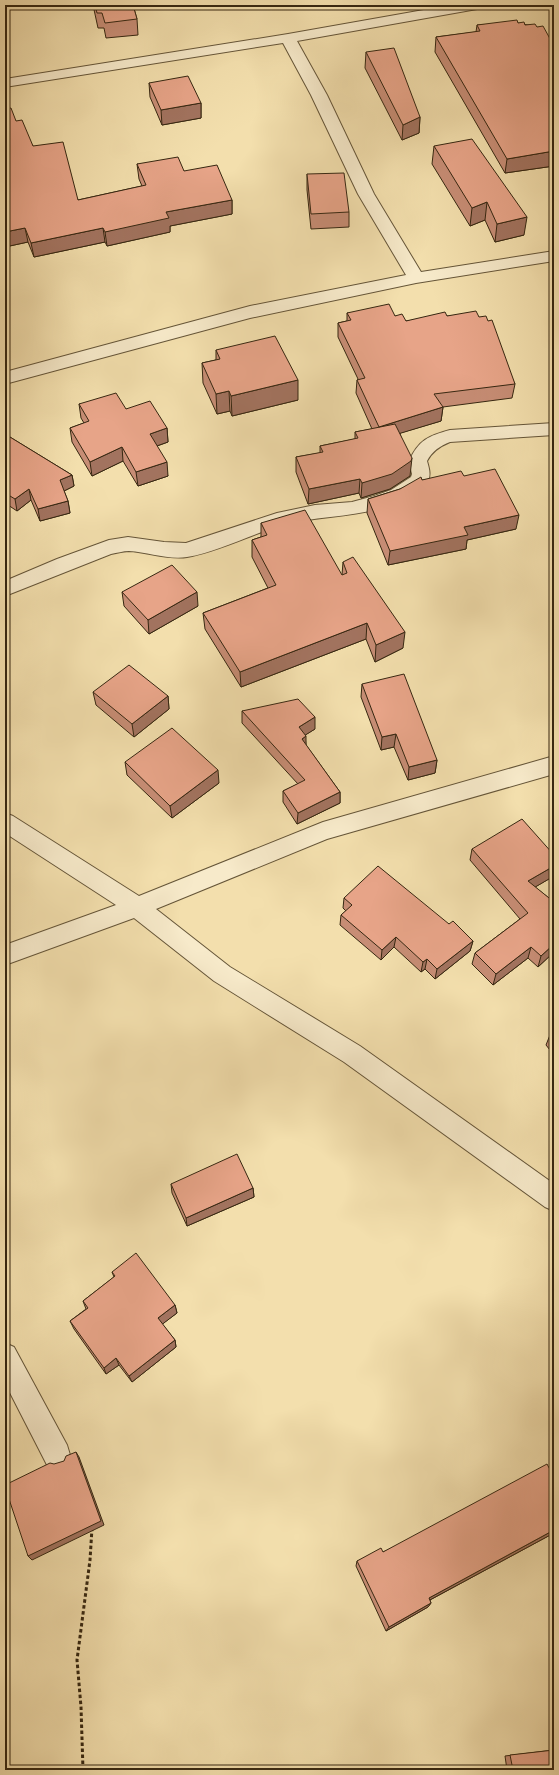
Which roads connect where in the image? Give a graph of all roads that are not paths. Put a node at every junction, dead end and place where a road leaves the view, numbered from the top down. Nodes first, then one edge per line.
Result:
1 (477, 5) edge
2 (288, 38) junction
3 (5, 83) edge
4 (554, 256) edge
5 (416, 278) junction
6 (5, 378) edge
7 (554, 429) edge
8 (5, 590) edge
9 (554, 765) edge
10 (5, 822) edge
11 (137, 907) junction
12 (5, 955) edge
13 (554, 1199) edge
14 (5, 1356) edge
15 (57, 1455) dead end

1 - 2 street
2 - 3 street
2 - 5 street
4 - 5 street
5 - 6 street
7 - 8 street
9 - 11 street
10 - 11 street
11 - 12 street
11 - 13 street
14 - 15 street

